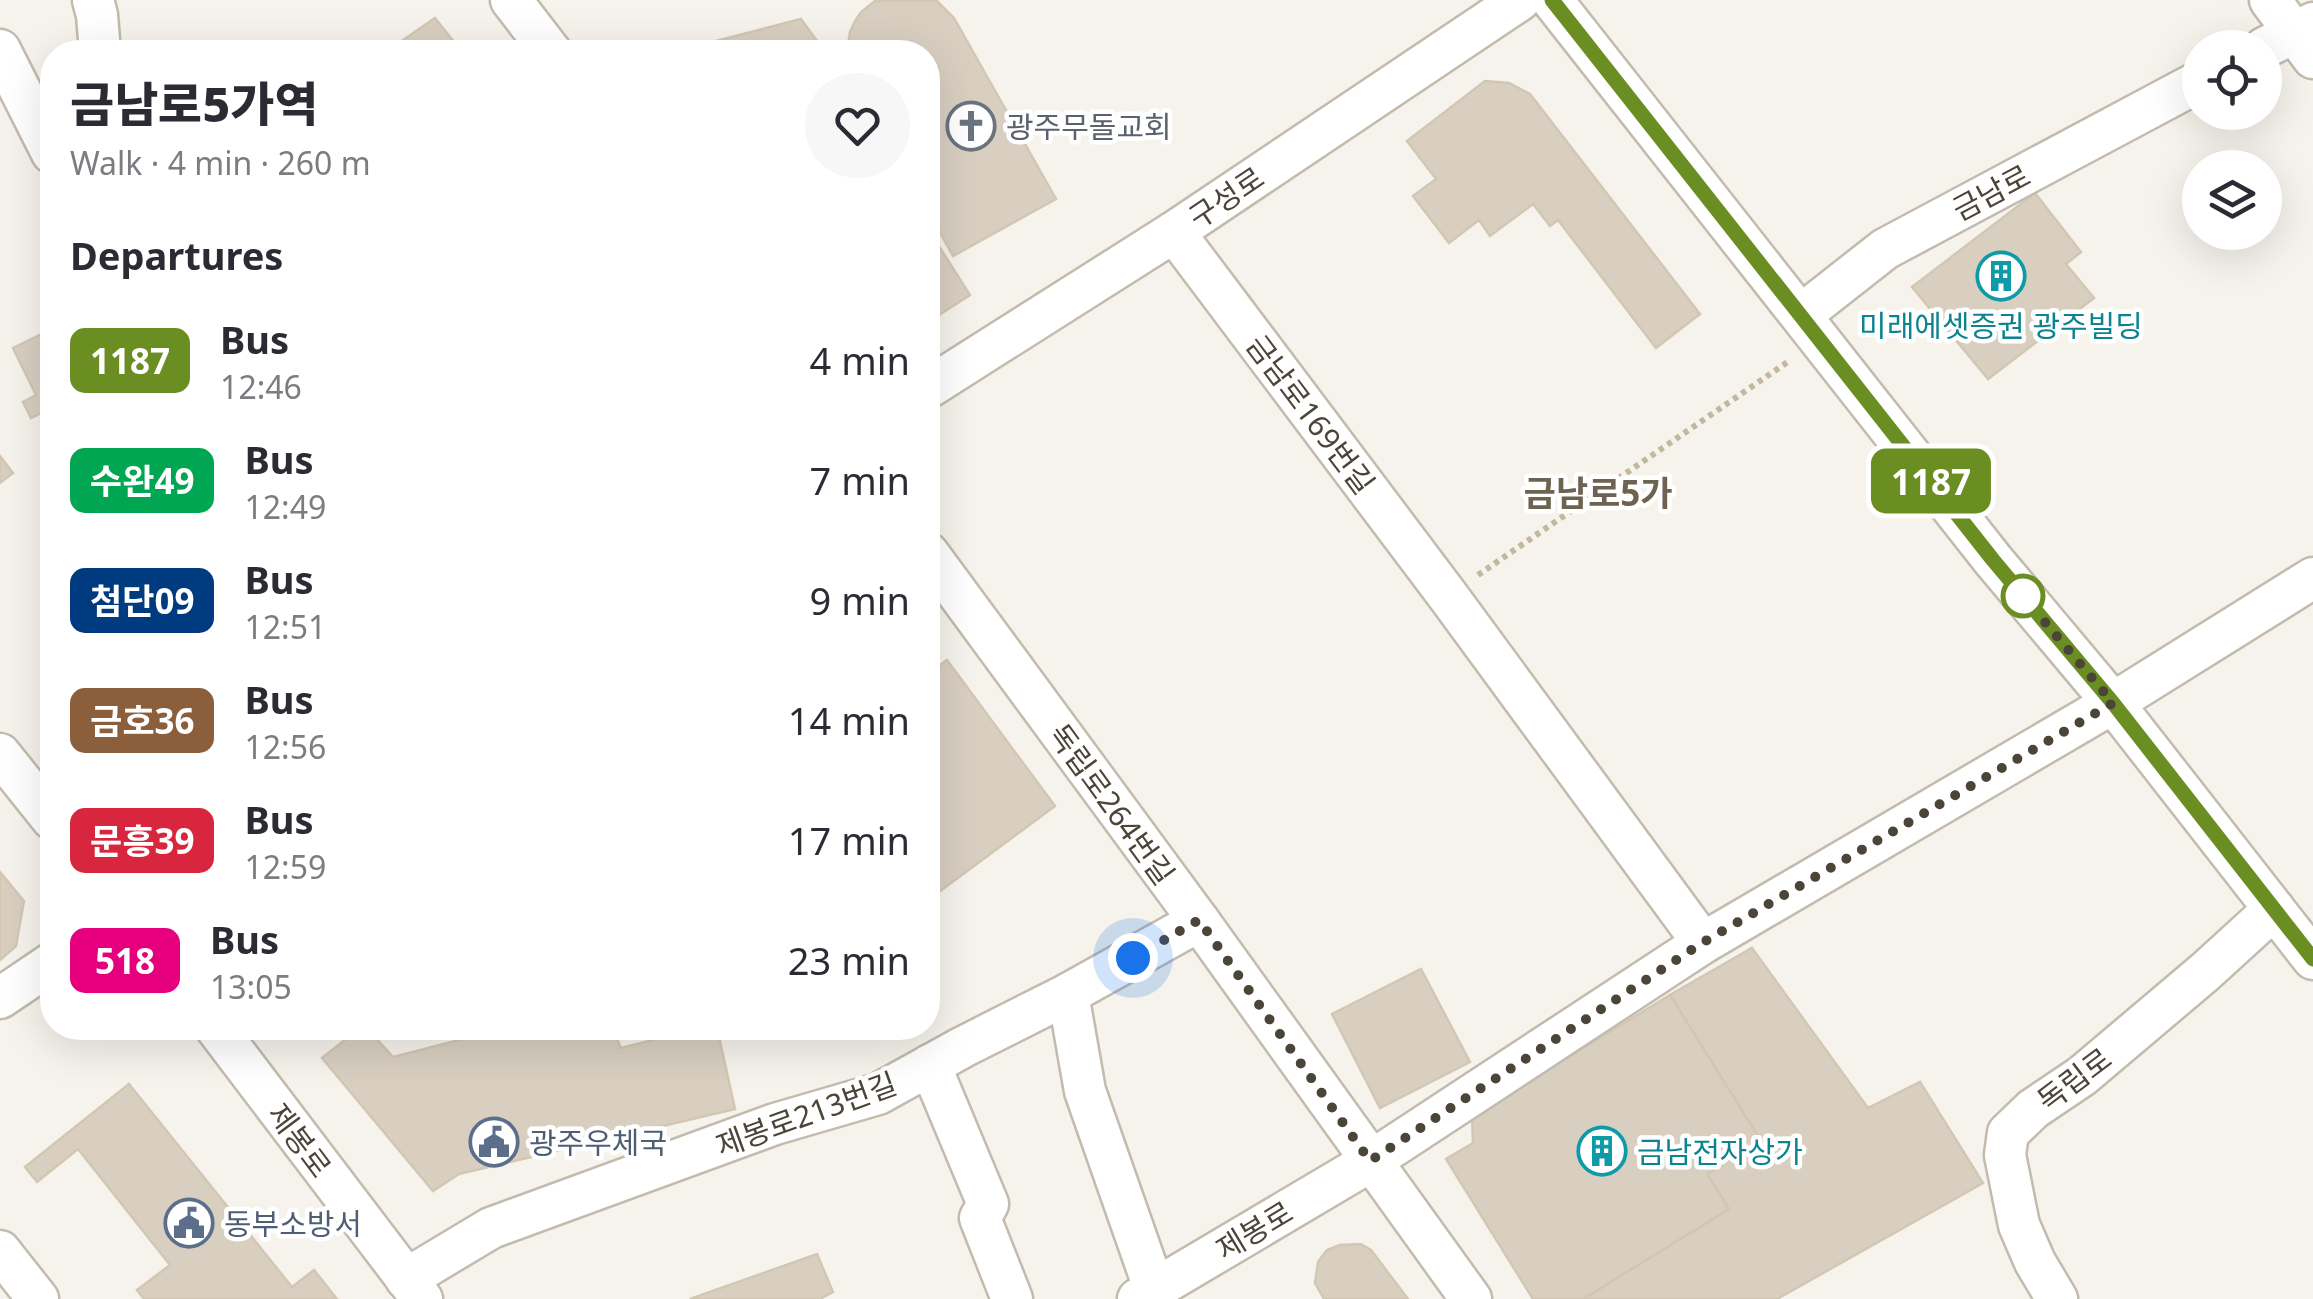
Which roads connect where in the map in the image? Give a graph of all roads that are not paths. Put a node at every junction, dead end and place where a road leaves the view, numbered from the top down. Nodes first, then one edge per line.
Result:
1 (93, 0) edge
2 (510, 0) edge
3 (1520, 0) edge
4 (1552, 0) edge
5 (2270, 0) edge
6 (99, 40) edge
7 (542, 40) edge
8 (2296, 40) edge
9 (0, 50) edge
10 (2182, 90) edge
11 (40, 129) edge
12 (1174, 232) junction
13 (1810, 327) junction
14 (940, 380) edge
15 (940, 569) edge
16 (2313, 578) edge
17 (2113, 703) junction
18 (0, 754) edge
19 (40, 804) edge
20 (2274, 909) junction
21 (1199, 920) junction
22 (1702, 943) junction
23 (2313, 959) edge
24 (40, 972) edge
25 (1068, 994) junction
26 (0, 998) edge
27 (225, 1040) edge
28 (930, 1065) junction
29 (1370, 1161) junction
30 (0, 1251) edge
31 (414, 1289) edge
32 (1146, 1294) edge
33 (38, 1299) edge
34 (1012, 1299) edge
35 (1471, 1299) edge
36 (2057, 1299) edge

1 - 6 street
2 - 7 street
3 - 12 street, 구성로
4 - 13 street
5 - 8 street
9 - 11 street
10 - 13 street, 금남로
12 - 14 street, 구성로
12 - 22 street, 금남로169번길
13 - 17 street
15 - 21 street, 독립로264번길
16 - 17 street
17 - 20 street
17 - 22 street
18 - 19 street
20 - 23 street
20 - 36 street, 독립로
21 - 25 street, 제봉로213번길
21 - 29 street, 독립로264번길
22 - 29 street
24 - 26 street
25 - 28 street, 제봉로213번길
25 - 32 street
27 - 31 street, 제봉로
28 - 31 street, 제봉로213번길
28 - 34 street, 제봉로213번길
29 - 32 street, 제봉로
29 - 35 street, 독립로264번길
30 - 33 street

